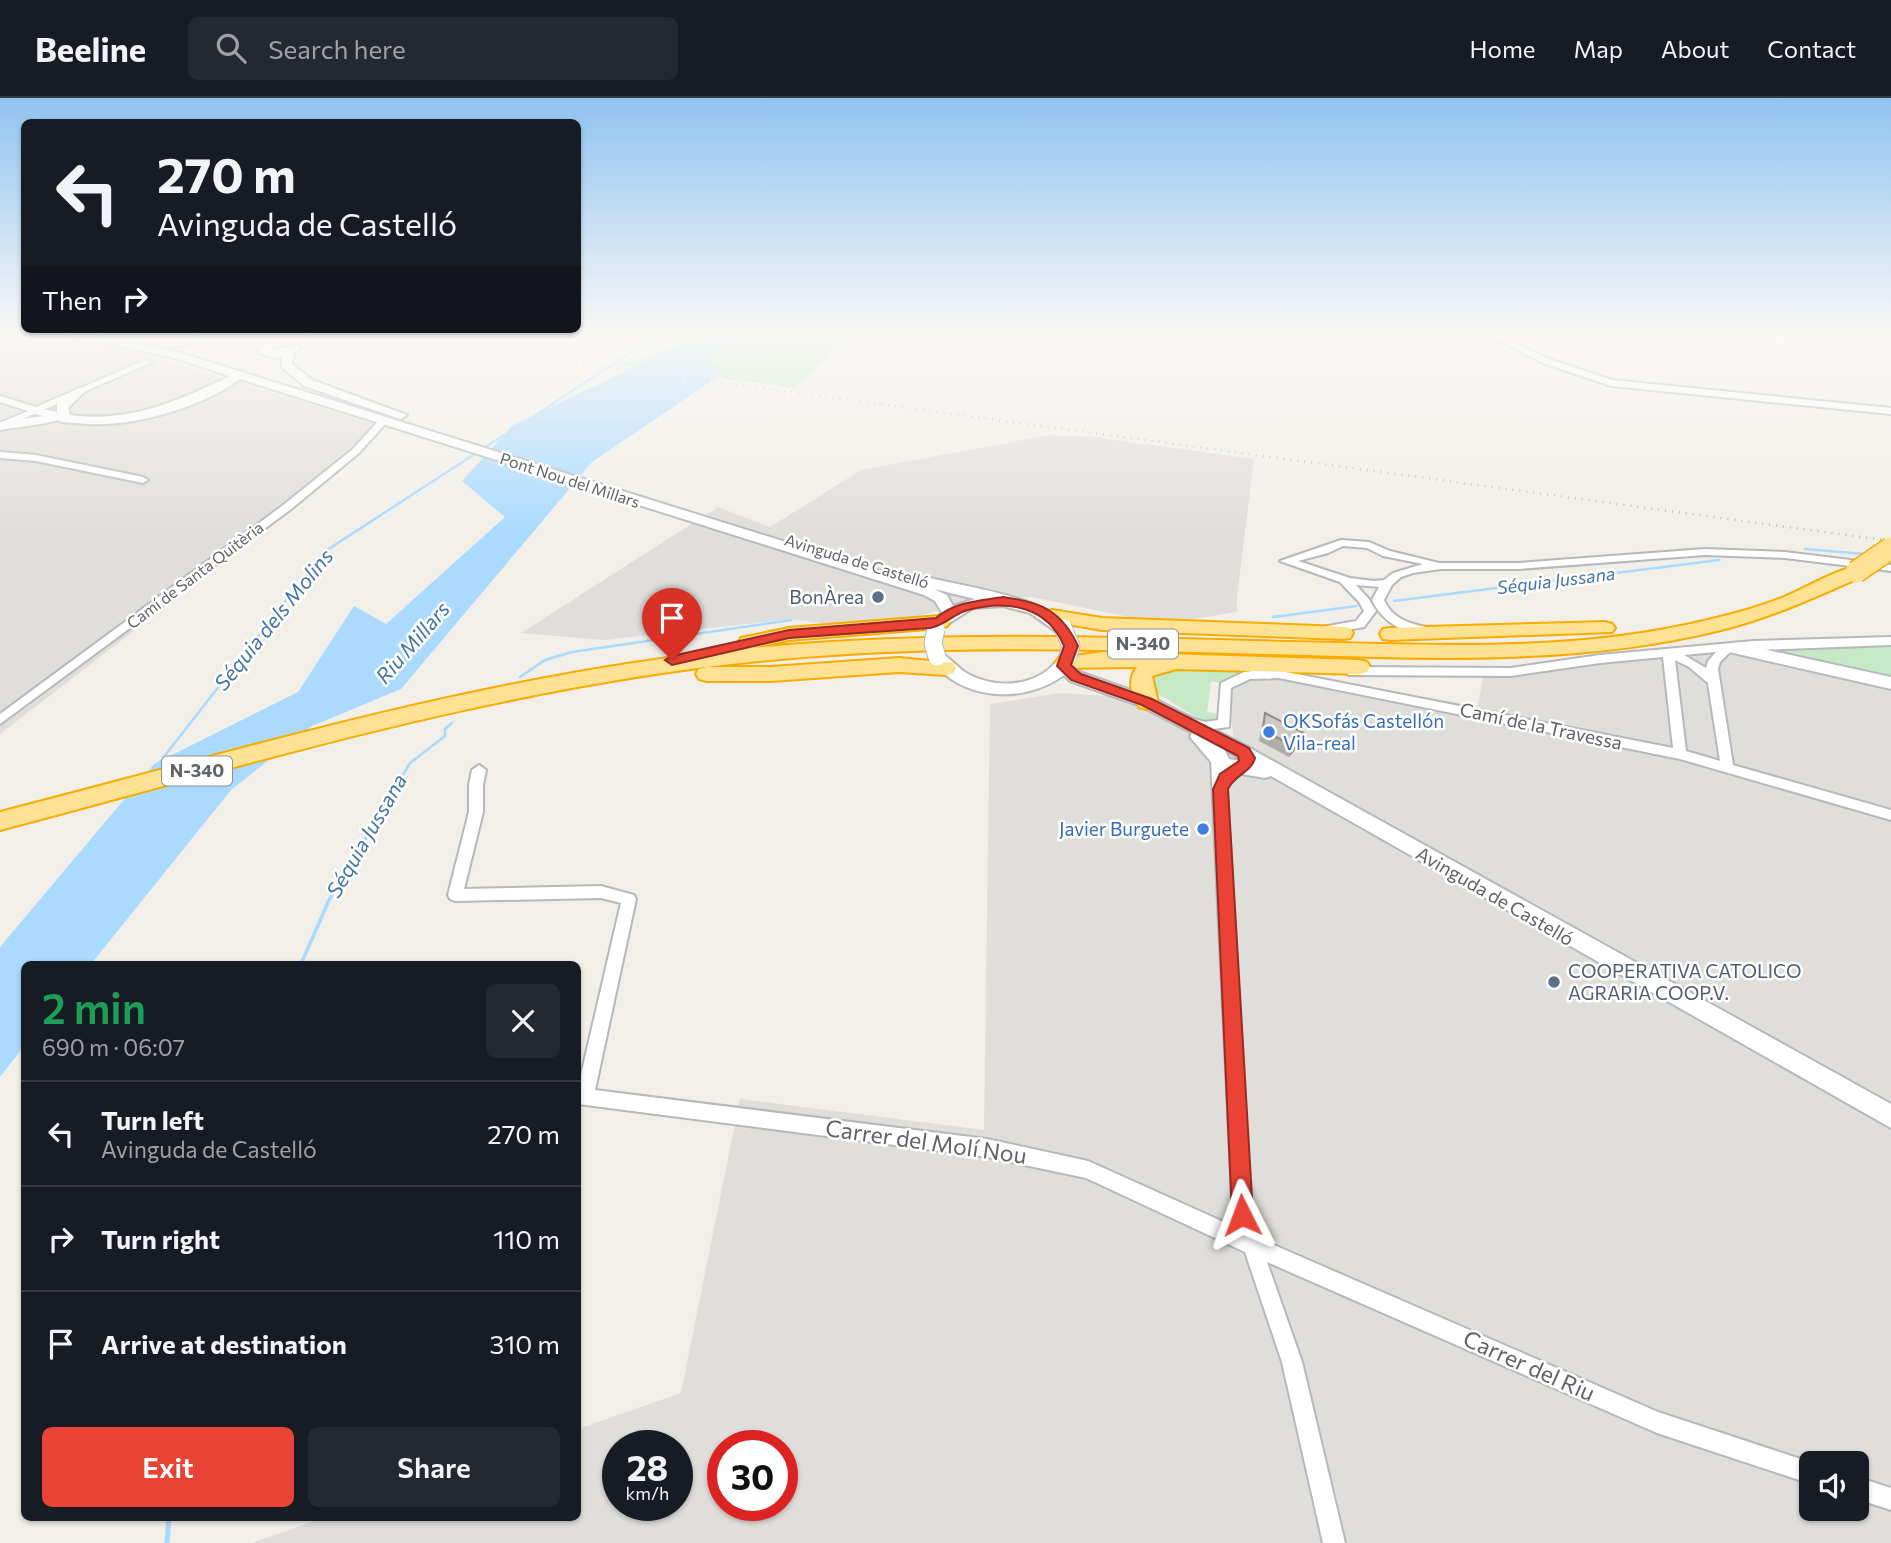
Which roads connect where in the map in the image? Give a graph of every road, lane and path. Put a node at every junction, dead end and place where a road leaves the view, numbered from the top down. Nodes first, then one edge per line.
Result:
1 (1, 399) edge
2 (61, 399) edge
3 (70, 399) edge
4 (186, 399) edge
5 (315, 399) edge
6 (330, 399) edge
7 (361, 399) edge
8 (1775, 399) edge
9 (36, 410) junction
10 (1891, 411) edge
11 (66, 420) junction
12 (383, 421) junction
13 (0, 426) edge
14 (439, 434) junction
15 (0, 456) edge
16 (143, 480) dead end
17 (709, 520) junction
18 (1891, 548) edge
19 (1324, 551) junction
20 (1387, 554) junction
21 (1456, 566) junction
22 (1891, 568) edge
23 (1329, 573) junction
24 (1392, 579) junction
25 (1346, 582) junction
26 (1003, 601) junction
27 (942, 621) junction
28 (1058, 622) junction
29 (1721, 624) junction
30 (1289, 630) junction
31 (1443, 633) junction
32 (1891, 641) edge
33 (1661, 646) junction
34 (1731, 649) junction
35 (941, 662) junction
36 (1066, 662) junction
37 (1210, 664) junction
38 (632, 670) junction
39 (1715, 682) junction
40 (1039, 683) junction
41 (1891, 683) edge
42 (553, 685) junction
43 (1099, 686) junction
44 (1147, 702) junction
45 (0, 720) edge
46 (1183, 721) junction
47 (1679, 754) junction
48 (1232, 758) junction
49 (1727, 766) junction
50 (480, 770) dead end
51 (1220, 789) junction
52 (1891, 815) edge
53 (0, 821) edge
54 (581, 1096) edge
55 (1891, 1117) edge
56 (1252, 1245) junction
57 (1799, 1469) edge
58 (1869, 1492) edge
59 (1891, 1499) edge
60 (1334, 1543) edge

1 - 9 street
2 - 9 street
3 - 11 main road
4 - 11 main road
5 - 12 main road
6 - 14 main road
7 - 14 main road
8 - 10 street
9 - 11 main road
9 - 13 street
11 - 13 main road
12 - 14 main road
12 - 45 street, Camí de Santa Quitèria
14 - 17 main road, Pont Nou del Millars
15 - 16 street
17 - 26 main road, Avinguda de Castelló
17 - 27 main road, Avinguda de Castelló
18 - 29 highway, N-340, bridge
19 - 20 street
19 - 23 street
19 - 23 street
20 - 21 street
20 - 24 street
21 - 22 street
21 - 24 street
23 - 25 street
24 - 25 street
24 - 31 street
25 - 30 street
26 - 27 main road
26 - 28 main road
27 - 35 main road, bridge
27 - 38 highway
28 - 30 highway
28 - 36 main road, bridge
29 - 31 highway
29 - 33 highway, N-340
30 - 31 highway
32 - 34 street
33 - 34 street
33 - 37 highway
33 - 38 highway, N-340
33 - 39 street
33 - 47 street
34 - 39 street
34 - 41 main road
35 - 40 main road
35 - 42 highway
36 - 37 highway
36 - 40 main road
36 - 43 main road
37 - 44 highway
38 - 42 highway, N-340
39 - 49 street
40 - 43 main road
42 - 53 highway, N-340
43 - 44 main road
44 - 46 main road
46 - 47 street, Camí de la Travessa
46 - 48 main road
47 - 49 street, Camí de la Travessa
48 - 51 street
48 - 51 street
48 - 55 main road, Avinguda de Castelló
49 - 52 street, Camí de la Travessa
50 - 54 street, Carrer del Molí Nou
51 - 56 street
54 - 56 street, Carrer del Molí Nou
56 - 57 street, Carrer del Riu
56 - 60 street
58 - 59 street

